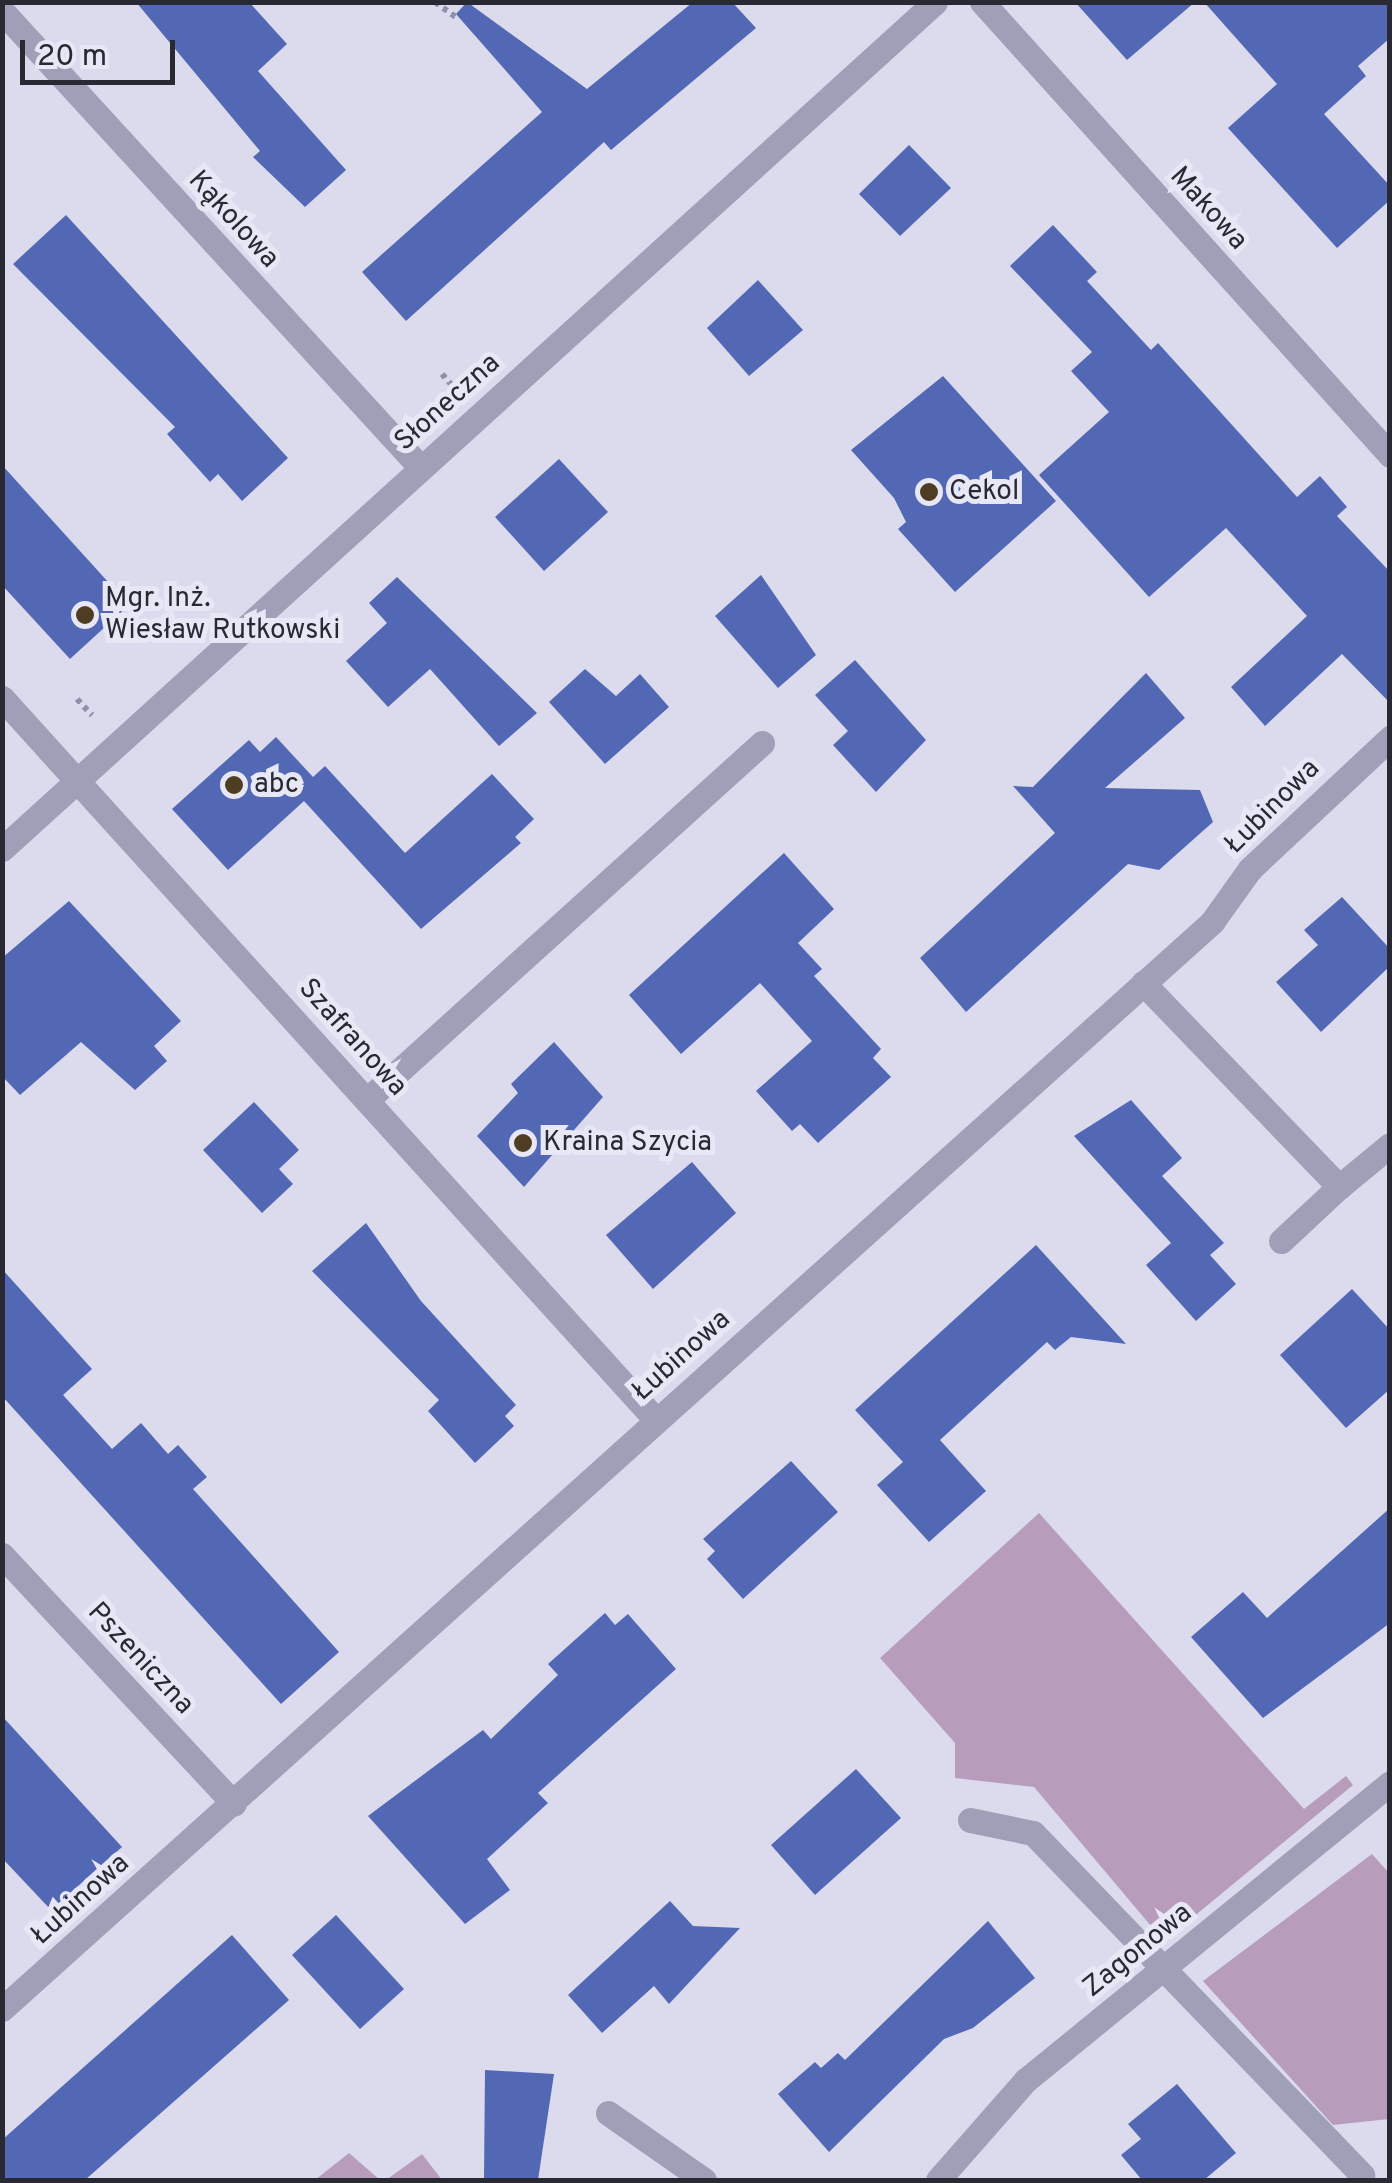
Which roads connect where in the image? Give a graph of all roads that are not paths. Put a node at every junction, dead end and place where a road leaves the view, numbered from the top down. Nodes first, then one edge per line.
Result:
1 (935, 2) edge
2 (982, 2) edge
3 (2, 12) edge
4 (1390, 455) edge
5 (421, 468) junction
6 (2, 698) edge
7 (1390, 738) edge
8 (762, 743) dead end
9 (78, 781) junction
10 (2, 849) edge
11 (1143, 983) junction
12 (368, 1099) junction
13 (1390, 1145) edge
14 (1339, 1188) junction
15 (1281, 1241) dead end
16 (656, 1420) junction
17 (2, 1555) edge
18 (1390, 1783) edge
19 (234, 1804) junction
20 (970, 1820) dead end
21 (1169, 1968) junction
22 (2, 2009) edge
23 (608, 2112) dead end
24 (1362, 2175) dead end
25 (704, 2180) edge
26 (938, 2180) edge

1 - 5 street, Słoneczna
2 - 4 street, Makowa
3 - 5 street, Kąkolowa
5 - 9 street, Słoneczna
6 - 9 street, Szafranowa
7 - 11 street, Łubinowa
8 - 12 street
9 - 10 street, Słoneczna
9 - 12 street, Szafranowa
11 - 14 street
11 - 16 street, Łubinowa
12 - 16 street, Szafranowa
13 - 14 street
14 - 15 street
16 - 19 street, Łubinowa
17 - 19 street, Pszeniczna
18 - 21 street, Zagonowa
19 - 22 street, Łubinowa
20 - 21 street
21 - 24 street
21 - 26 street, Zagonowa
23 - 25 street

